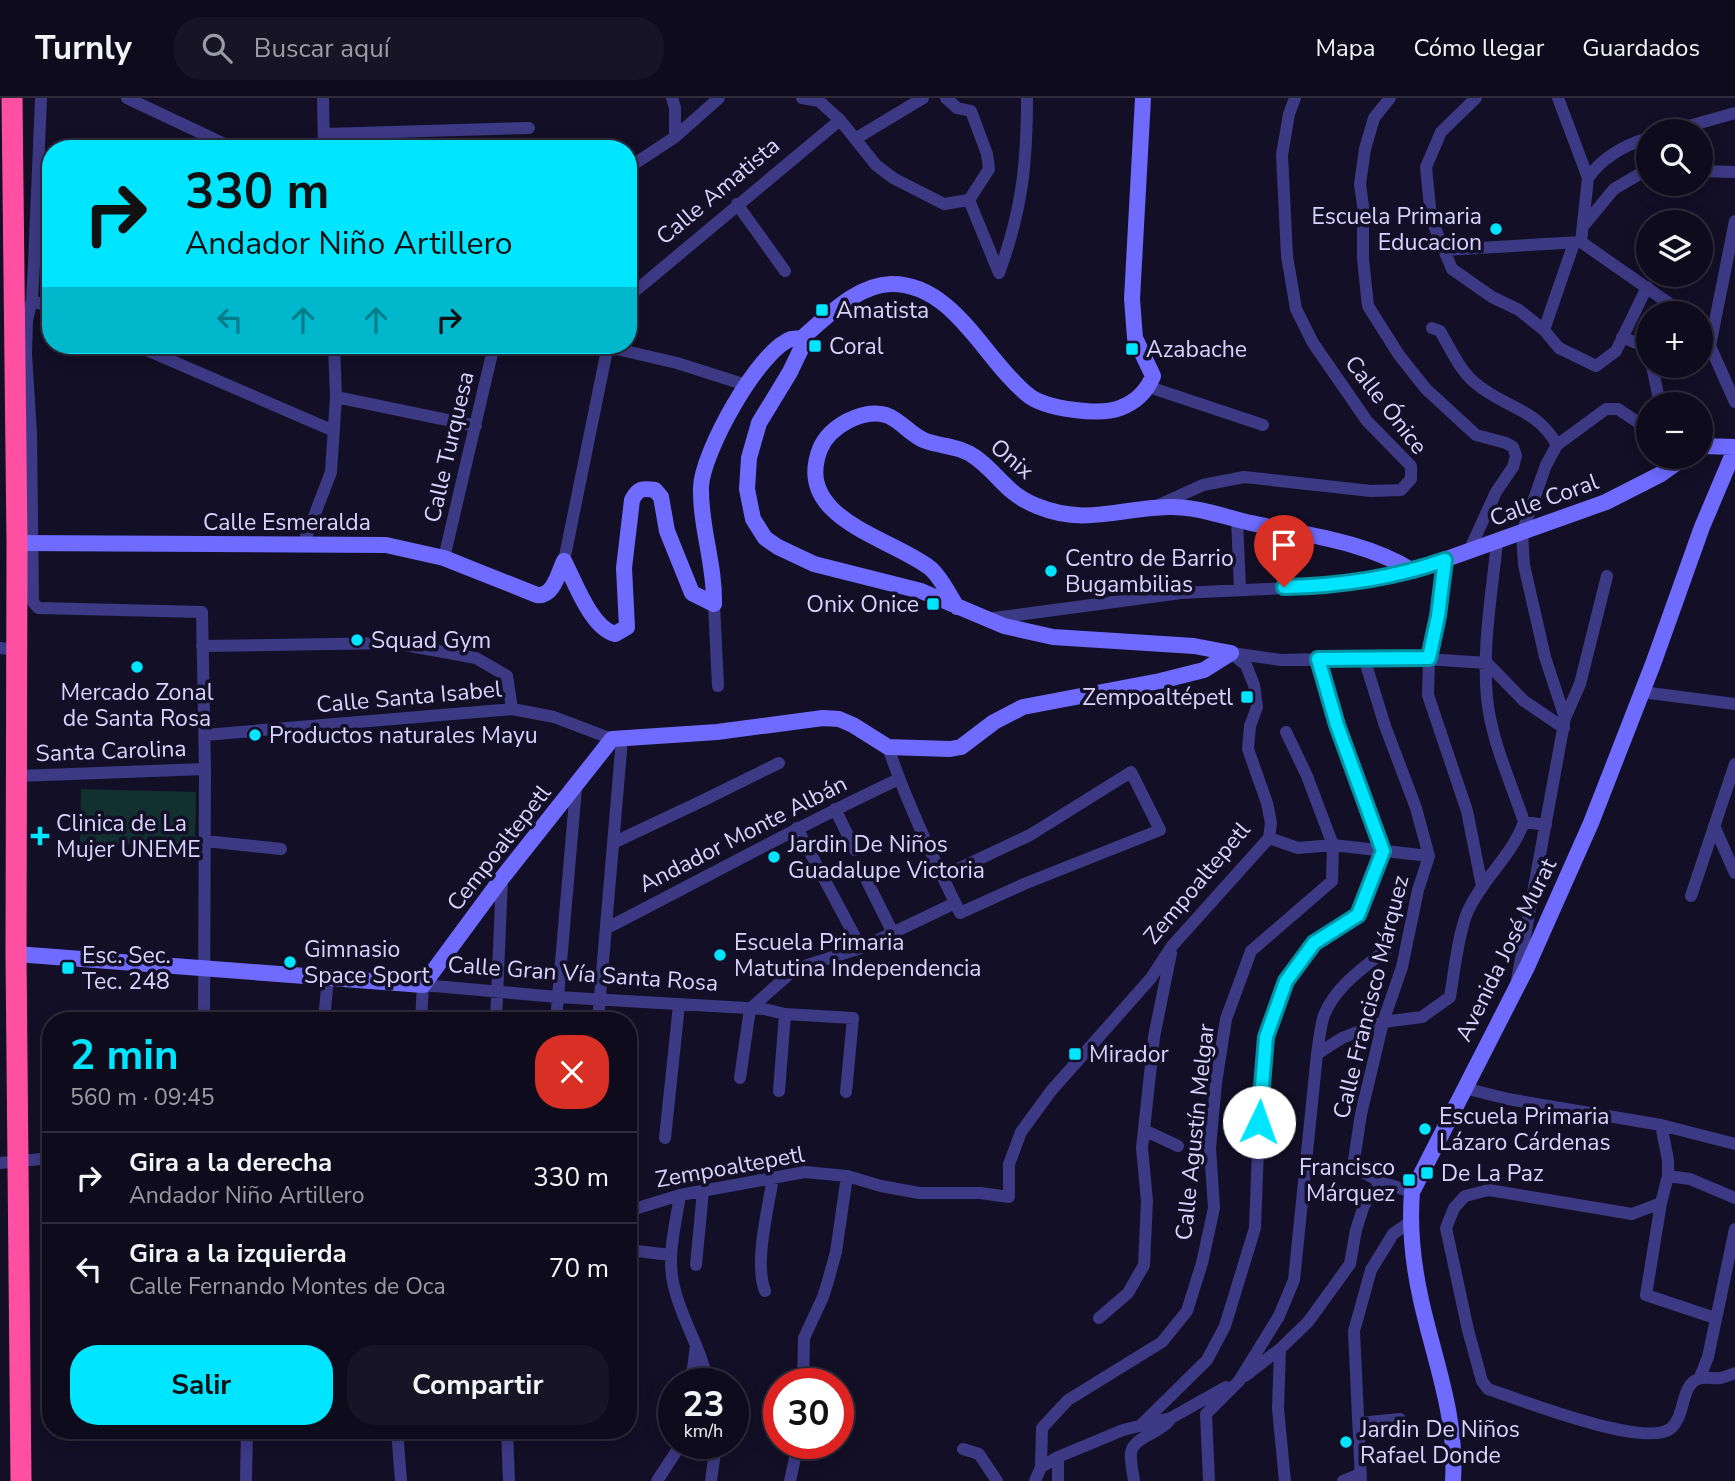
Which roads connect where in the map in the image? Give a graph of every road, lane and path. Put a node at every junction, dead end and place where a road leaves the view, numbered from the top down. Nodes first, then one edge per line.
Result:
1 (12, 98) edge
2 (41, 98) edge
3 (127, 98) edge
4 (323, 98) edge
5 (672, 98) edge
6 (719, 98) edge
7 (802, 98) edge
8 (923, 98) edge
9 (946, 98) edge
10 (1027, 98) edge
11 (1143, 98) edge
12 (1295, 98) edge
13 (1390, 98) edge
14 (1476, 98) edge
15 (1558, 98) edge
16 (971, 104) edge
17 (1464, 104) edge
18 (1735, 113) edge
19 (1713, 119) edge
20 (840, 120) junction
21 (529, 128) dead end
22 (324, 134) junction
23 (675, 137) junction
24 (855, 139) junction
25 (216, 140) edge
26 (324, 140) edge
27 (1636, 142) edge
28 (637, 162) edge
29 (1713, 171) edge
30 (1735, 172) edge
31 (1636, 176) edge
32 (1588, 178) junction
33 (38, 181) junction
34 (42, 183) edge
35 (969, 200) junction
36 (737, 204) junction
37 (1735, 221) edge
38 (1583, 227) junction
39 (1577, 242) junction
40 (1444, 250) junction
41 (24, 263) junction
42 (785, 271) dead end
43 (1636, 280) edge
44 (1647, 287) joint
45 (637, 289) edge
46 (32, 300) junction
47 (1666, 301) edge
48 (42, 304) edge
49 (1432, 328) dead end
50 (1544, 330) junction
51 (1713, 331) edge
52 (1622, 337) junction
53 (802, 338) junction
54 (1636, 343) edge
55 (637, 353) edge
56 (1713, 353) edge
57 (156, 354) edge
58 (334, 354) edge
59 (492, 354) edge
60 (606, 354) edge
61 (1151, 382) junction
62 (746, 385) junction
63 (335, 397) junction
64 (1735, 402) edge
65 (1636, 421) edge
66 (1262, 425) dead end
67 (476, 426) junction
68 (334, 431) junction
69 (1557, 445) junction
70 (1713, 447) edge
71 (1735, 448) edge
72 (1666, 469) edge
73 (1152, 508) junction
74 (1237, 519) junction
75 (1522, 533) junction
76 (1497, 542) junction
77 (25, 544) junction
78 (303, 545) junction
79 (1469, 551) junction
80 (444, 558) junction
81 (1445, 560) junction
82 (564, 561) junction
83 (1413, 571) junction
84 (1607, 576) dead end
85 (1240, 589) junction
86 (714, 604) junction
87 (957, 607) junction
88 (986, 619) junction
89 (202, 646) junction
90 (8, 649) edge
91 (1231, 653) junction
92 (1363, 658) junction
93 (1429, 658) junction
94 (1318, 659) junction
95 (1487, 663) junction
96 (718, 687) dead end
97 (1642, 692) junction
98 (1735, 704) edge
99 (512, 709) junction
100 (1565, 723) junction
101 (1286, 732) dead end
102 (205, 735) junction
103 (617, 739) junction
104 (888, 747) junction
105 (779, 763) dead end
106 (1735, 764) edge
107 (205, 769) junction
108 (18, 776) junction
109 (899, 779) junction
110 (576, 788) junction
111 (835, 809) junction
112 (1524, 822) junction
113 (1546, 824) junction
114 (797, 828) junction
115 (1715, 828) junction
116 (1269, 838) junction
117 (205, 841) junction
118 (615, 842) junction
119 (1333, 845) junction
120 (281, 849) dead end
121 (855, 850) dead end
122 (1383, 851) junction
123 (1429, 856) junction
124 (1735, 873) edge
125 (943, 876) junction
126 (502, 878) junction
127 (867, 880) dead end
128 (1482, 886) junction
129 (1691, 896) dead end
130 (957, 908) junction
131 (607, 928) junction
132 (893, 933) junction
133 (1172, 946) junction
134 (861, 948) junction
135 (1386, 950) dead end
136 (16, 954) junction
137 (204, 969) junction
138 (328, 978) junction
139 (423, 985) junction
140 (1515, 990) junction
141 (498, 992) junction
142 (557, 997) junction
143 (600, 999) junction
144 (679, 1005) junction
145 (750, 1009) junction
146 (204, 1012) edge
147 (325, 1012) edge
148 (421, 1012) edge
149 (497, 1012) edge
150 (556, 1012) edge
151 (599, 1012) edge
152 (785, 1014) junction
153 (1383, 1022) junction
154 (1317, 1054) junction
155 (740, 1078) dead end
156 (1464, 1088) junction
157 (779, 1091) dead end
158 (846, 1092) dead end
159 (1661, 1125) junction
160 (1144, 1130) junction
161 (665, 1138) dead end
162 (1735, 1144) edge
163 (1178, 1146) dead end
164 (42, 1159) edge
165 (9, 1162) edge
166 (1668, 1176) junction
167 (847, 1177) junction
168 (773, 1178) junction
169 (1381, 1182) junction
170 (703, 1191) junction
171 (1412, 1192) junction
172 (680, 1195) junction
173 (1735, 1198) edge
174 (1661, 1203) junction
175 (637, 1208) edge
176 (1410, 1222) junction
177 (1735, 1229) edge
178 (637, 1251) edge
179 (671, 1255) junction
180 (1350, 1264) junction
181 (696, 1265) dead end
182 (1371, 1270) junction
183 (765, 1292) dead end
184 (1100, 1318) dead end
185 (1715, 1318) junction
186 (696, 1345) junction
187 (1280, 1349) junction
188 (693, 1368) edge
189 (705, 1368) edge
190 (803, 1368) edge
191 (1735, 1373) edge
192 (1700, 1377) junction
193 (1239, 1381) junction
194 (1171, 1418) junction
195 (1401, 1419) dead end
196 (1359, 1423) junction
197 (1140, 1426) junction
198 (247, 1439) edge
199 (398, 1439) edge
200 (507, 1439) edge
201 (963, 1449) dead end
202 (1058, 1457) junction
203 (671, 1459) edge
204 (714, 1459) edge
205 (794, 1459) edge
206 (1041, 1467) junction
207 (1361, 1477) edge
208 (21, 1481) edge
209 (246, 1481) edge
210 (401, 1481) edge
211 (509, 1481) edge
212 (657, 1481) edge
213 (711, 1481) edge
214 (790, 1481) edge
215 (997, 1481) edge
216 (1035, 1481) edge
217 (1058, 1481) edge
218 (1134, 1481) edge
219 (1209, 1481) edge
220 (1285, 1481) edge
221 (1343, 1481) edge
222 (1453, 1481) edge

1 - 41 highway
2 - 33 street
3 - 25 street
4 - 22 street
5 - 23 street
6 - 23 street
7 - 20 street
8 - 24 street
9 - 16 street
10 - 35 street
11 - 61 street
12 - 73 street, Calle Ónice
13 - 79 street
14 - 17 street
15 - 32 street
16 - 35 street
17 - 40 street
18 - 19 street
20 - 24 street
20 - 36 street, Calle Amatista
21 - 22 street
22 - 26 street
23 - 28 street
24 - 35 street
27 - 32 street
29 - 30 street
31 - 38 street
32 - 38 street
33 - 34 street
33 - 41 street
36 - 42 street
36 - 45 street, Calle Amatista
37 - 51 street
38 - 39 street
39 - 40 street
39 - 43 street
39 - 50 street
40 - 50 street
41 - 46 street
41 - 77 highway
44 - 47 street
44 - 52 street
46 - 48 street
46 - 77 street
49 - 69 street
50 - 52 street
52 - 54 street
53 - 61 street
53 - 62 street
53 - 87 street
55 - 62 street
56 - 64 street
57 - 68 street
58 - 63 street
59 - 67 street, Calle Turquesa
60 - 82 street
61 - 66 street
62 - 86 street
63 - 67 street
63 - 68 street
65 - 69 street
67 - 80 street, Calle Turquesa
68 - 78 street
69 - 75 street
70 - 71 street
71 - 97 street, Avenida José Murat
72 - 75 street, Calle Coral
73 - 74 street, Onix
73 - 87 street, Onix
74 - 83 street, Onix
74 - 85 street
75 - 76 street, Calle Coral
75 - 100 street
76 - 79 street, Calle Coral
76 - 95 street
77 - 78 street, Calle Esmeralda
77 - 89 street
77 - 90 highway
78 - 80 street, Calle Esmeralda
79 - 81 street, Calle Coral
80 - 82 street, Calle Esmeralda
81 - 83 street, Calle Coral
81 - 93 street
82 - 86 street
83 - 85 street
84 - 100 street
85 - 88 street
86 - 96 street
87 - 88 street
88 - 91 street
89 - 99 street
89 - 102 street
90 - 108 highway
91 - 94 street
91 - 104 street
91 - 116 street, Zempoaltepetl
92 - 93 street
92 - 94 street
92 - 123 street, Calle Francisco Márquez
93 - 95 street
93 - 128 street
94 - 122 street
95 - 100 street
95 - 112 street
97 - 98 street
97 - 140 street, Avenida José Murat
99 - 102 street, Calle Santa Isabel
99 - 103 street, Calle Santa Isabel
100 - 113 street
101 - 119 street, Calle Agustín Melgar
102 - 107 street
103 - 104 street
103 - 110 street, Cempoaltepetl
103 - 118 street
104 - 109 street
105 - 118 street
106 - 115 street
107 - 108 street, Santa Carolina
107 - 117 street
108 - 136 highway
109 - 111 street, Andador Monte Albán
109 - 125 street
110 - 126 street, Cempoaltepetl
110 - 142 street
111 - 114 street, Andador Monte Albán
111 - 121 street
112 - 113 street
112 - 128 street
113 - 140 street
114 - 131 street, Andador Monte Albán
114 - 134 street
115 - 124 street
115 - 129 street
116 - 119 street
116 - 133 street, Zempoaltepetl
117 - 120 street
117 - 137 street
118 - 131 street
119 - 122 street
119 - 206 street, Calle Agustín Melgar
122 - 123 street
122 - 197 street
123 - 153 street, Calle Francisco Márquez
125 - 130 street
125 - 130 street
126 - 139 street, Cempoaltepetl
126 - 141 street
127 - 132 street
128 - 153 street
130 - 132 street
131 - 143 street
132 - 134 street
133 - 160 street
133 - 167 street, Zempoaltepetl
134 - 145 street
135 - 154 street
136 - 137 street, Calle Gran Vía Santa Rosa
136 - 165 highway
137 - 138 street, Calle Gran Vía Santa Rosa
137 - 146 street
138 - 139 street, Calle Gran Vía Santa Rosa
138 - 147 street
139 - 141 street, Calle Gran Vía Santa Rosa
139 - 148 street
140 - 156 street, Avenida José Murat
141 - 142 street, Calle Gran Vía Santa Rosa
141 - 149 street
142 - 143 street, Calle Gran Vía Santa Rosa
142 - 150 street
143 - 144 street, Calle Gran Vía Santa Rosa
143 - 151 street
144 - 145 street, Calle Gran Vía Santa Rosa
144 - 161 street
145 - 152 street, Calle Gran Vía Santa Rosa
145 - 155 street
152 - 157 street
152 - 158 street, Calle Gran Vía Santa Rosa
153 - 154 street
153 - 169 street, Calle Francisco Márquez
154 - 193 street
156 - 159 street
156 - 171 street, Avenida José Murat
159 - 162 street
159 - 166 street
160 - 163 street
160 - 184 street
164 - 165 street
165 - 208 highway
166 - 173 street
166 - 174 street
167 - 168 street, Zempoaltepetl
167 - 190 street
168 - 170 street, Zempoaltepetl
168 - 183 street
169 - 171 street, Calle Francisco Márquez
169 - 180 street
170 - 172 street, Zempoaltepetl
170 - 181 street
171 - 176 street, Avenida José Murat
172 - 175 street, Zempoaltepetl
172 - 179 street
174 - 185 street
174 - 192 street
176 - 182 street
176 - 222 street, Avenida José Murat
177 - 185 street
178 - 179 street
179 - 186 street
180 - 182 street
180 - 187 street
182 - 196 street
185 - 192 street
186 - 188 street
186 - 189 street
187 - 193 street
187 - 220 street
191 - 192 street
193 - 194 street
193 - 219 street
194 - 197 street
194 - 218 street
195 - 196 street
196 - 207 street
197 - 202 street
198 - 209 street
199 - 210 street
200 - 211 street
201 - 215 street
202 - 206 street
202 - 217 street
203 - 212 street
204 - 213 street
205 - 214 street
206 - 216 street
207 - 221 street

